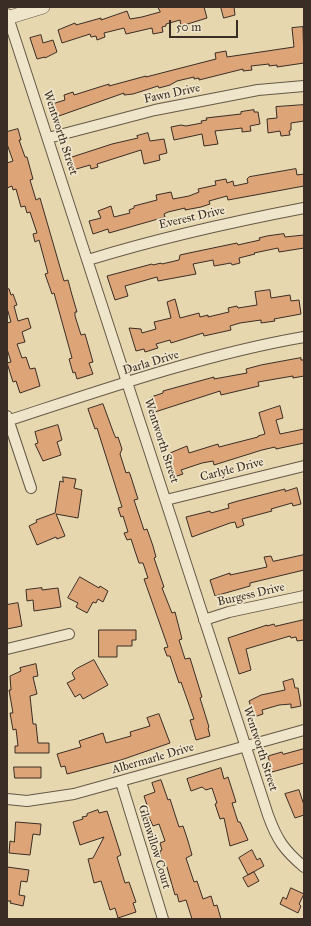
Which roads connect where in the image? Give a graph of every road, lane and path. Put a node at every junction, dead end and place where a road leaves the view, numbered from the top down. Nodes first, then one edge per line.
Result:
1 (43, 7) edge
2 (7, 16) edge
3 (304, 86) edge
4 (48, 138) junction
5 (304, 208) edge
6 (88, 260) junction
7 (304, 337) edge
8 (128, 383) junction
9 (8, 420) edge
10 (304, 466) edge
11 (31, 488) dead end
12 (166, 500) junction
13 (304, 596) edge
14 (204, 620) junction
15 (69, 634) dead end
16 (7, 649) edge
17 (304, 730) edge
18 (245, 746) junction
19 (120, 782) junction
20 (7, 799) edge
21 (304, 867) edge
22 (163, 919) edge

1 - 2 street
2 - 4 street, Wentworth Street
3 - 4 street, Fawn Drive
4 - 6 street, Wentworth Street
5 - 6 street, Everest Drive
6 - 8 street, Wentworth Street
7 - 8 street, Darla Drive
8 - 9 street, Darla Drive
8 - 12 street, Wentworth Street
9 - 11 street
10 - 12 street, Carlyle Drive
12 - 14 street, Wentworth Street
13 - 14 street, Burgess Drive
14 - 18 street, Wentworth Street
15 - 16 street
17 - 18 street, Albermarle Drive
18 - 19 street, Albermarle Drive
18 - 21 street, Wentworth Street
19 - 20 street, Albermarle Drive
19 - 22 street, Glenwillow Court

